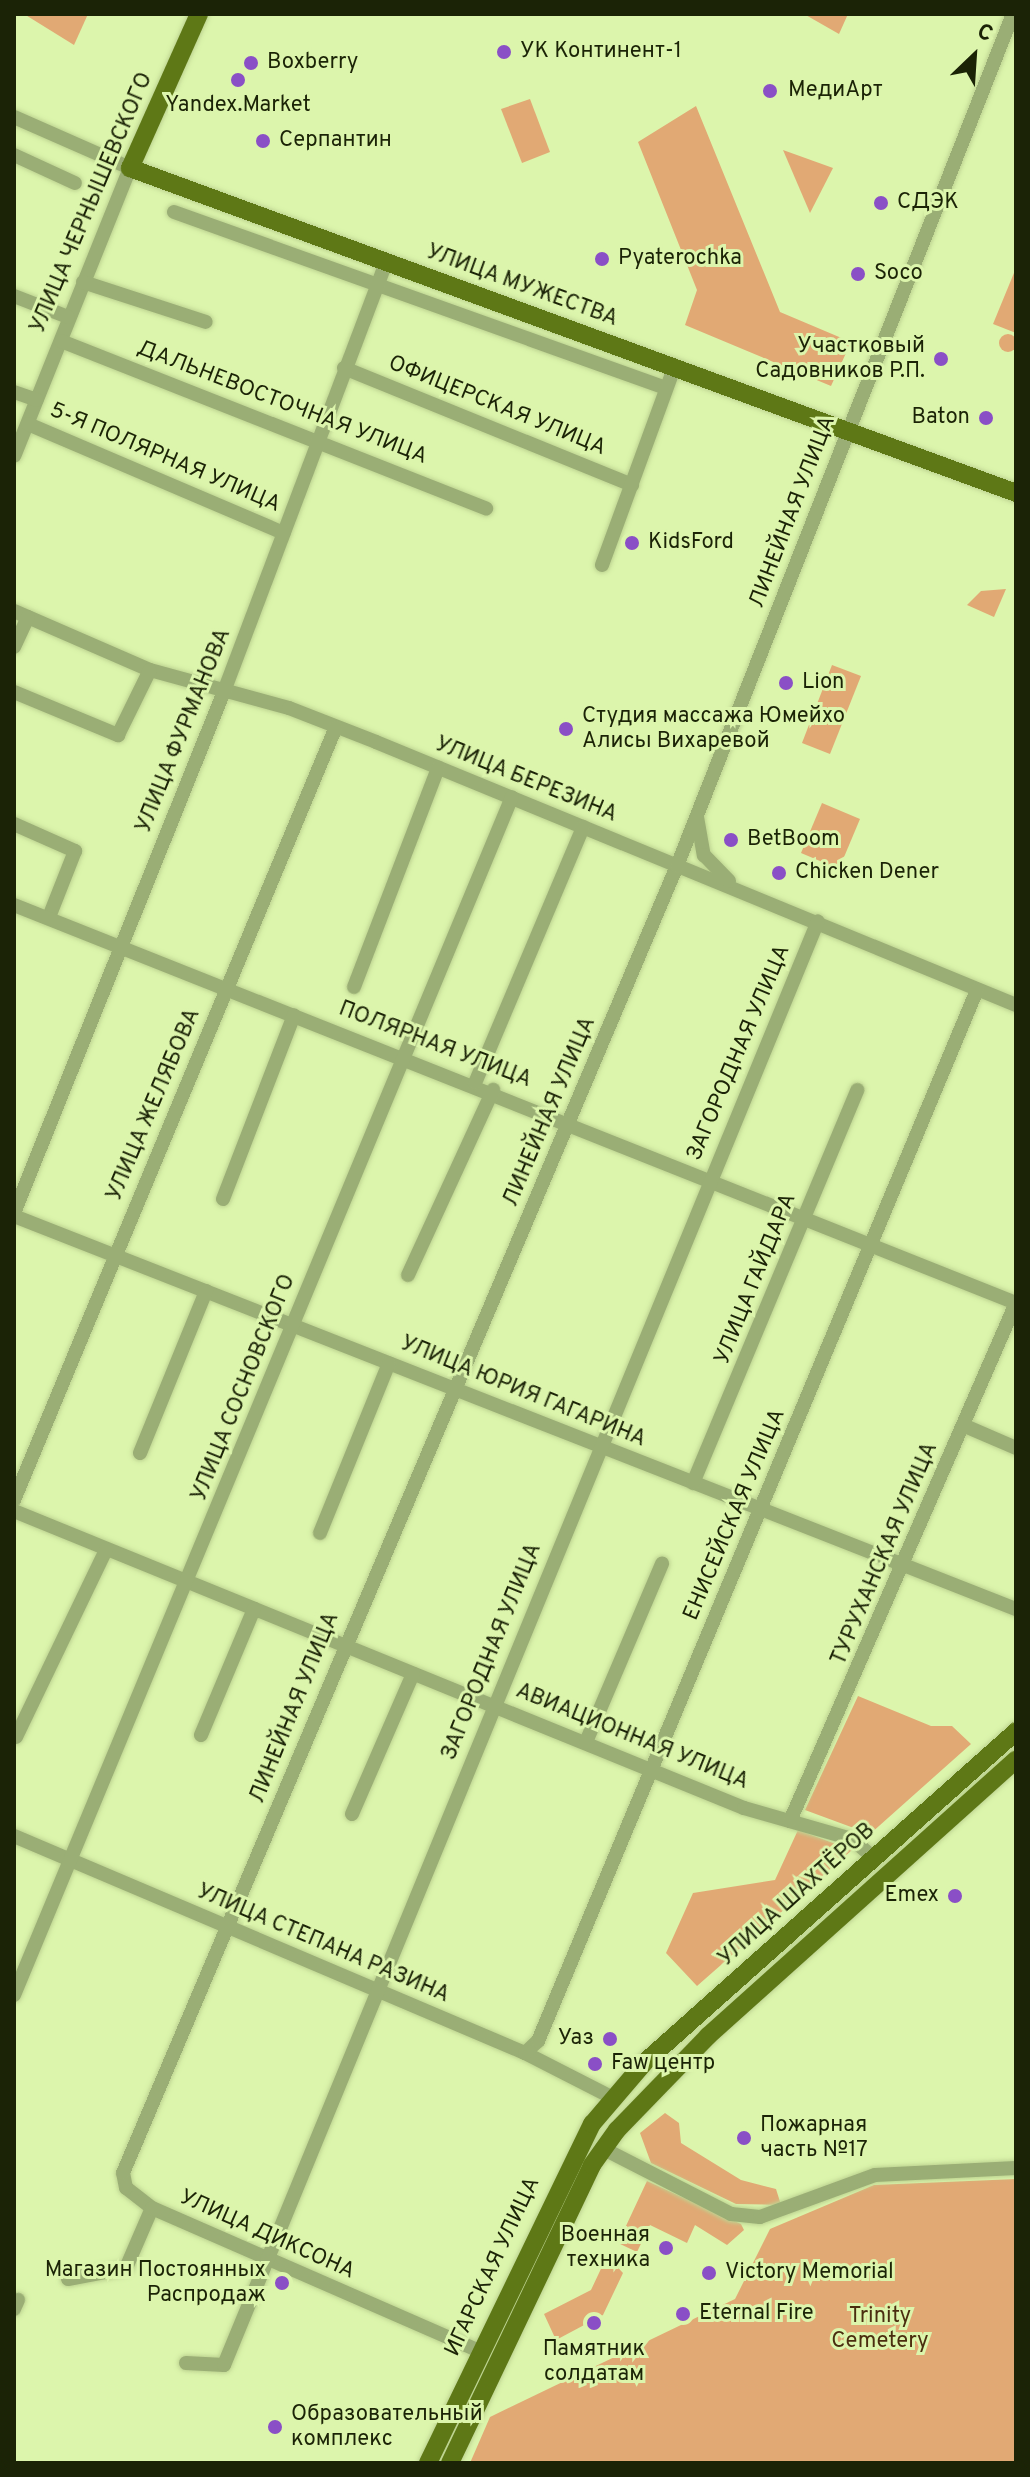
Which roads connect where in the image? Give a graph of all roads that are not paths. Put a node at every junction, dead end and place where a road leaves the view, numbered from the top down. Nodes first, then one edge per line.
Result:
1 (199, 14) edge
2 (1013, 14) edge
3 (15, 117) edge
4 (14, 155) edge
5 (130, 168) junction
6 (75, 183) dead end
7 (174, 212) dead end
8 (386, 262) junction
9 (83, 282) junction
10 (378, 282) junction
11 (14, 296) edge
12 (68, 317) junction
13 (206, 322) dead end
14 (61, 341) junction
15 (675, 366) junction
16 (344, 368) junction
17 (663, 387) junction
18 (14, 392) edge
19 (37, 400) junction
20 (28, 424) junction
21 (849, 430) junction
22 (318, 437) junction
23 (14, 456) edge
24 (632, 485) junction
25 (1016, 493) edge
26 (486, 508) dead end
27 (284, 533) junction
28 (602, 565) dead end
29 (21, 614) edge
30 (14, 647) edge
31 (150, 670) junction
32 (14, 692) edge
33 (223, 694) junction
34 (336, 727) junction
35 (438, 768) junction
36 (512, 797) junction
37 (697, 817) junction
38 (14, 824) edge
39 (583, 827) junction
40 (677, 866) junction
41 (735, 886) junction
42 (14, 905) edge
43 (49, 917) junction
44 (818, 921) junction
45 (122, 944) junction
46 (227, 987) junction
47 (354, 987) dead end
48 (977, 990) junction
49 (1016, 1005) edge
50 (294, 1015) junction
51 (404, 1056) junction
52 (475, 1083) junction
53 (493, 1090) junction
54 (857, 1090) dead end
55 (570, 1122) junction
56 (709, 1180) junction
57 (223, 1199) dead end
58 (14, 1214) edge
59 (805, 1217) junction
60 (871, 1245) junction
61 (115, 1257) junction
62 (408, 1275) dead end
63 (206, 1291) junction
64 (1016, 1303) edge
65 (294, 1326) junction
66 (389, 1363) junction
67 (456, 1390) junction
68 (965, 1426) junction
69 (601, 1447) junction
70 (1016, 1448) edge
71 (140, 1453) dead end
72 (693, 1483) junction
73 (14, 1500) edge
74 (14, 1511) edge
75 (762, 1511) junction
76 (320, 1533) dead end
77 (106, 1550) junction
78 (662, 1564) dead end
79 (904, 1567) junction
80 (188, 1581) junction
81 (254, 1609) junction
82 (1016, 1609) edge
83 (344, 1646) junction
84 (413, 1674) junction
85 (494, 1705) junction
86 (1016, 1731) edge
87 (201, 1735) dead end
88 (16, 1737) dead end
89 (586, 1742) junction
90 (1016, 1760) edge
91 (650, 1769) junction
92 (352, 1814) dead end
93 (790, 1821) junction
94 (14, 1836) edge
95 (875, 1859) junction
96 (74, 1861) junction
97 (229, 1928) junction
98 (379, 1992) junction
99 (14, 1995) edge
100 (525, 2053) junction
101 (613, 2098) junction
102 (632, 2113) joint
103 (602, 2148) junction
104 (1016, 2168) edge
105 (152, 2208) junction
106 (267, 2261) junction
107 (68, 2279) dead end
108 (479, 2351) junction
109 (186, 2363) dead end
110 (428, 2463) edge
111 (450, 2463) edge

1 - 5 main road, УЛИЦА ЧЕРНЫШЕВСКОГО
2 - 21 street, ЛИНЕЙНАЯ УЛИЦА
3 - 5 street, УЛИЦА МУЖЕСТВА
4 - 6 street
5 - 8 main road, УЛИЦА МУЖЕСТВА
5 - 9 street, УЛИЦА ЧЕРНЫШЕВСКОГО
7 - 10 street
8 - 10 street, УЛИЦА ФУРМАНОВА
8 - 15 main road, УЛИЦА МУЖЕСТВА
9 - 12 street, УЛИЦА ЧЕРНЫШЕВСКОГО
9 - 13 street
10 - 16 street, УЛИЦА ФУРМАНОВА
10 - 17 street
11 - 12 street
12 - 14 street, УЛИЦА ЧЕРНЫШЕВСКОГО
14 - 19 street, УЛИЦА ЧЕРНЫШЕВСКОГО
14 - 22 street, ДАЛЬНЕВОСТОЧНАЯ УЛИЦА
15 - 17 street
15 - 21 main road, УЛИЦА МУЖЕСТВА
16 - 22 street, УЛИЦА ФУРМАНОВА
16 - 24 street, ОФИЦЕРСКАЯ УЛИЦА
17 - 24 street
18 - 19 street, 5-Я ПОЛЯРНАЯ УЛИЦА
19 - 20 street, УЛИЦА ЧЕРНЫШЕВСКОГО
20 - 23 street, УЛИЦА ЧЕРНЫШЕВСКОГО
20 - 27 street, 5-Я ПОЛЯРНАЯ УЛИЦА
21 - 25 main road, УЛИЦА МУЖЕСТВА
21 - 37 street, ЛИНЕЙНАЯ УЛИЦА
22 - 26 street, ДАЛЬНЕВОСТОЧНАЯ УЛИЦА
22 - 27 street, УЛИЦА ФУРМАНОВА
24 - 28 street
27 - 33 street, УЛИЦА ФУРМАНОВА
29 - 30 street
29 - 31 street, УЛИЦА БЕРЕЗИНА
31 - 32 street
31 - 33 street, УЛИЦА БЕРЕЗИНА
33 - 34 street, УЛИЦА БЕРЕЗИНА
33 - 45 street, УЛИЦА ФУРМАНОВА
34 - 35 street, УЛИЦА БЕРЕЗИНА
34 - 46 street, УЛИЦА ЖЕЛЯБОВА
35 - 36 street, УЛИЦА БЕРЕЗИНА
35 - 47 street
36 - 39 street, УЛИЦА БЕРЕЗИНА
36 - 51 street, УЛИЦА СОСНОВСКОГО
37 - 40 street, ЛИНЕЙНАЯ УЛИЦА
37 - 41 street
38 - 43 street
39 - 40 street, УЛИЦА БЕРЕЗИНА
39 - 52 street
40 - 41 street, УЛИЦА БЕРЕЗИНА
40 - 55 street, ЛИНЕЙНАЯ УЛИЦА
41 - 44 street, УЛИЦА БЕРЕЗИНА
42 - 43 street, ПОЛЯРНАЯ УЛИЦА
43 - 45 street, ПОЛЯРНАЯ УЛИЦА
44 - 48 street, УЛИЦА БЕРЕЗИНА
44 - 56 street, ЗАГОРОДНАЯ УЛИЦА
45 - 46 street, ПОЛЯРНАЯ УЛИЦА
45 - 58 street, УЛИЦА ФУРМАНОВА
46 - 50 street, ПОЛЯРНАЯ УЛИЦА
46 - 61 street, УЛИЦА ЖЕЛЯБОВА
48 - 49 street, УЛИЦА БЕРЕЗИНА
48 - 60 street, ЕНИСЕЙСКАЯ УЛИЦА
50 - 51 street, ПОЛЯРНАЯ УЛИЦА
50 - 57 street
51 - 52 street, ПОЛЯРНАЯ УЛИЦА
51 - 65 street, УЛИЦА СОСНОВСКОГО
52 - 53 street, ПОЛЯРНАЯ УЛИЦА
53 - 55 street, ПОЛЯРНАЯ УЛИЦА
53 - 62 street
54 - 59 street, УЛИЦА ГАЙДАРА
55 - 56 street, ПОЛЯРНАЯ УЛИЦА
55 - 67 street, ЛИНЕЙНАЯ УЛИЦА
56 - 59 street, ПОЛЯРНАЯ УЛИЦА
56 - 69 street, ЗАГОРОДНАЯ УЛИЦА
58 - 61 street, УЛИЦА ЮРИЯ ГАГАРИНА
59 - 60 street, ПОЛЯРНАЯ УЛИЦА
59 - 72 street, УЛИЦА ГАЙДАРА
60 - 64 street, ПОЛЯРНАЯ УЛИЦА
60 - 75 street, ЕНИСЕЙСКАЯ УЛИЦА
61 - 63 street, УЛИЦА ЮРИЯ ГАГАРИНА
61 - 73 street, УЛИЦА ЖЕЛЯБОВА
63 - 65 street, УЛИЦА ЮРИЯ ГАГАРИНА
63 - 71 street
64 - 68 street, ТУРУХАНСКАЯ УЛИЦА
65 - 66 street, УЛИЦА ЮРИЯ ГАГАРИНА
65 - 80 street, УЛИЦА СОСНОВСКОГО
66 - 67 street, УЛИЦА ЮРИЯ ГАГАРИНА
66 - 76 street
67 - 69 street, УЛИЦА ЮРИЯ ГАГАРИНА
67 - 83 street, ЛИНЕЙНАЯ УЛИЦА
68 - 70 street
68 - 79 street, ТУРУХАНСКАЯ УЛИЦА
69 - 72 street, УЛИЦА ЮРИЯ ГАГАРИНА
69 - 85 street, ЗАГОРОДНАЯ УЛИЦА
72 - 75 street, УЛИЦА ЮРИЯ ГАГАРИНА
74 - 77 street, АВИАЦИОННАЯ УЛИЦА
75 - 79 street, УЛИЦА ЮРИЯ ГАГАРИНА
75 - 91 street, ЕНИСЕЙСКАЯ УЛИЦА
77 - 80 street, АВИАЦИОННАЯ УЛИЦА
77 - 88 street
78 - 89 street
79 - 82 street, УЛИЦА ЮРИЯ ГАГАРИНА
79 - 93 street, ТУРУХАНСКАЯ УЛИЦА
80 - 81 street, АВИАЦИОННАЯ УЛИЦА
80 - 96 street, УЛИЦА СОСНОВСКОГО
81 - 83 street, АВИАЦИОННАЯ УЛИЦА
81 - 87 street
83 - 84 street, АВИАЦИОННАЯ УЛИЦА
83 - 97 street, ЛИНЕЙНАЯ УЛИЦА
84 - 85 street, АВИАЦИОННАЯ УЛИЦА
84 - 92 street
85 - 89 street, АВИАЦИОННАЯ УЛИЦА
85 - 98 street, ЗАГОРОДНАЯ УЛИЦА
86 - 95 main road, УЛИЦА ШАХТЁРОВ
89 - 91 street, АВИАЦИОННАЯ УЛИЦА
90 - 102 main road, УЛИЦА ШАХТЁРОВ
91 - 93 street, АВИАЦИОННАЯ УЛИЦА
91 - 100 street, ЕНИСЕЙСКАЯ УЛИЦА
93 - 95 street, АВИАЦИОННАЯ УЛИЦА
94 - 96 street, УЛИЦА СТЕПАНА РАЗИНА
95 - 101 main road, УЛИЦА ШАХТЁРОВ
96 - 97 street, УЛИЦА СТЕПАНА РАЗИНА
96 - 99 street, УЛИЦА СОСНОВСКОГО
97 - 98 street, УЛИЦА СТЕПАНА РАЗИНА
97 - 105 street, ЛИНЕЙНАЯ УЛИЦА
98 - 100 street, УЛИЦА СТЕПАНА РАЗИНА
98 - 106 street, ЗАГОРОДНАЯ УЛИЦА
100 - 101 street, УЛИЦА СТЕПАНА РАЗИНА
101 - 108 main road, ИГАРСКАЯ УЛИЦА
102 - 103 main road, ИГАРСКАЯ УЛИЦА
103 - 104 street
103 - 111 main road, ИГАРСКАЯ УЛИЦА
105 - 106 street, УЛИЦА ДИКСОНА
105 - 107 street, УЛИЦА ДИКСОНА
106 - 108 street, УЛИЦА ДИКСОНА
106 - 109 street, ЗАГОРОДНАЯ УЛИЦА
108 - 110 main road, ИГАРСКАЯ УЛИЦА

